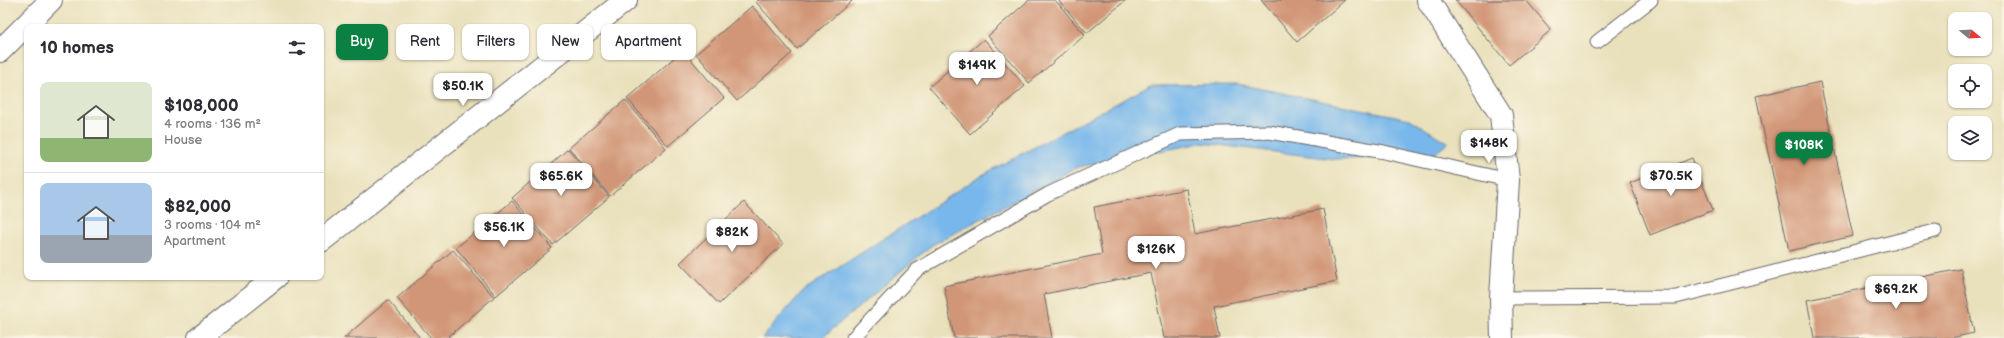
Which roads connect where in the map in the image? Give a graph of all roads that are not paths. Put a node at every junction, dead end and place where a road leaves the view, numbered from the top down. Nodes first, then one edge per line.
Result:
1 (51, 0) edge
2 (626, 0) edge
3 (1428, 0) edge
4 (1650, 0) edge
5 (27, 24) edge
6 (24, 27) edge
7 (1597, 42) dead end
8 (0, 51) edge
9 (1508, 180) junction
10 (1935, 231) dead end
11 (324, 239) edge
12 (272, 280) edge
13 (1501, 298) junction
14 (199, 338) edge
15 (853, 338) edge
16 (1502, 338) edge

1 - 5 street
2 - 11 street
3 - 9 street
4 - 7 lane
6 - 8 street
9 - 13 street
9 - 15 lane
10 - 13 lane
12 - 14 street
13 - 16 street

